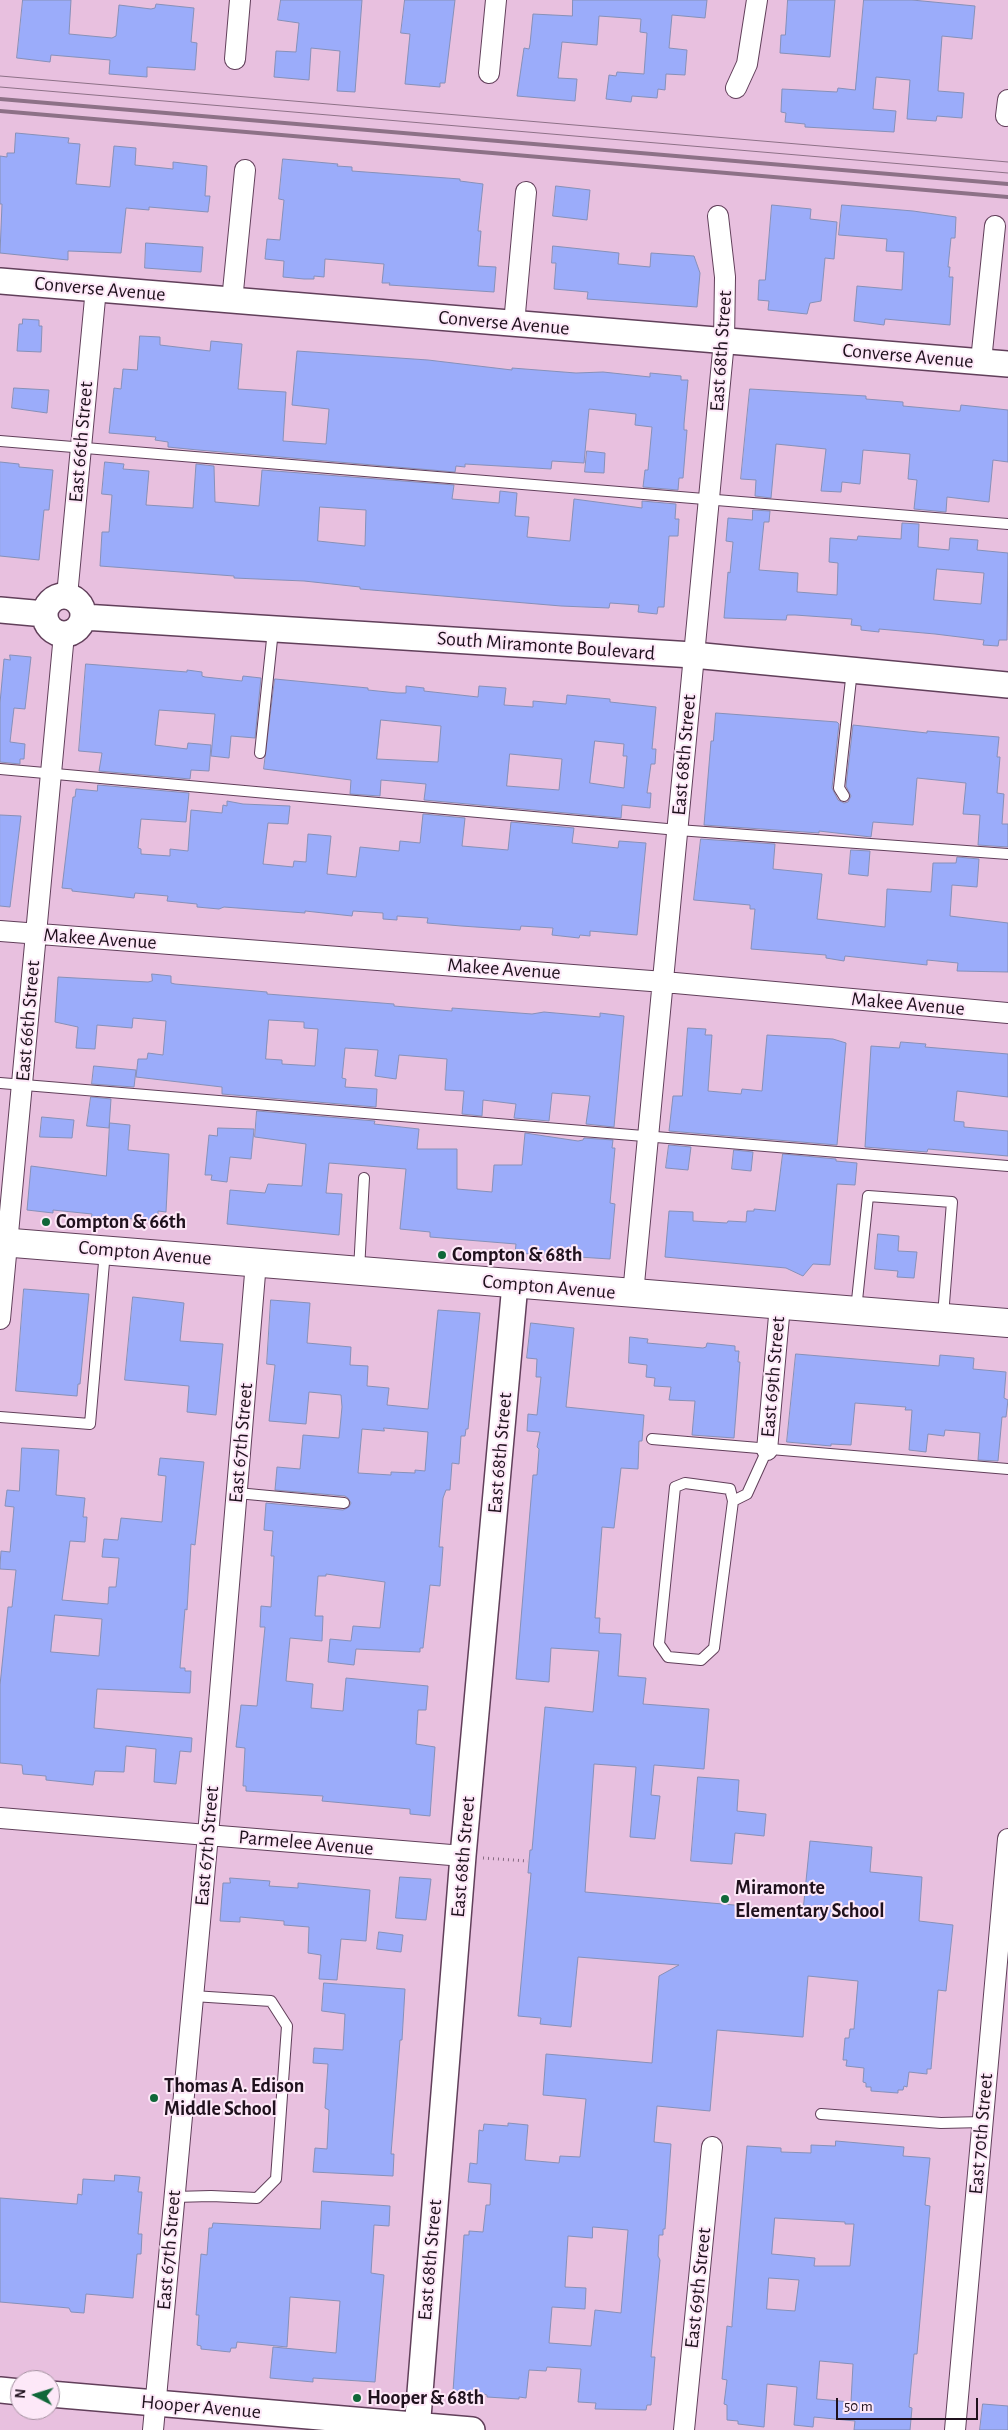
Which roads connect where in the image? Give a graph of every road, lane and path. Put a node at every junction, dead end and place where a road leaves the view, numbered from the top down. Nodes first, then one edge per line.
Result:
1 (240, 0) edge
2 (496, 0) edge
3 (757, 0) edge
4 (235, 59) dead end
5 (489, 73) dead end
6 (736, 88) dead end
7 (245, 170) dead end
8 (526, 192) dead end
9 (718, 216) dead end
10 (995, 226) dead end
11 (0, 281) edge
12 (96, 288) junction
13 (232, 301) junction
14 (514, 324) junction
15 (724, 341) junction
16 (981, 361) junction
17 (1008, 364) edge
18 (0, 441) edge
19 (81, 447) junction
20 (708, 500) junction
21 (1008, 524) edge
22 (67, 596) junction
23 (0, 610) edge
24 (46, 614) junction
25 (83, 617) junction
26 (273, 629) junction
27 (64, 634) junction
28 (693, 656) junction
29 (852, 670) junction
30 (1008, 685) edge
31 (260, 752) dead end
32 (0, 769) edge
33 (51, 773) junction
34 (844, 796) dead end
35 (678, 830) junction
36 (1008, 854) edge
37 (0, 931) edge
38 (36, 934) junction
39 (664, 982) junction
40 (1008, 1013) edge
41 (0, 1084) edge
42 (22, 1085) junction
43 (649, 1138) junction
44 (1008, 1166) edge
45 (364, 1178) dead end
46 (4, 1242) edge
47 (105, 1250) junction
48 (256, 1262) junction
49 (359, 1271) junction
50 (515, 1284) junction
51 (633, 1294) junction
52 (780, 1305) junction
53 (856, 1311) junction
54 (943, 1318) junction
55 (0, 1319) edge
56 (1008, 1323) edge
57 (0, 1417) edge
58 (652, 1439) dead end
59 (766, 1450) junction
60 (1008, 1469) edge
61 (237, 1493) junction
62 (732, 1501) junction
63 (344, 1503) dead end
64 (0, 1818) edge
65 (208, 1835) junction
66 (1008, 1839) edge
67 (463, 1856) junction
68 (528, 1862) dead end
69 (193, 1996) junction
70 (821, 2114) dead end
71 (982, 2122) junction
72 (712, 2147) dead end
73 (174, 2197) junction
74 (60, 2395) edge
75 (155, 2403) junction
76 (417, 2428) edge
77 (153, 2430) edge
78 (472, 2430) edge
79 (684, 2430) edge
80 (955, 2430) edge

1 - 4 street
2 - 5 street
3 - 6 street
7 - 13 street
8 - 14 street
9 - 15 street, East 68th Street
10 - 16 street
11 - 12 street, Converse Avenue
12 - 13 street, Converse Avenue
12 - 19 street, East 66th Street
13 - 14 street, Converse Avenue
14 - 15 street, Converse Avenue
15 - 16 street, Converse Avenue
15 - 20 street, East 68th Street
16 - 17 street, Converse Avenue
18 - 19 lane
19 - 20 lane
19 - 22 street, East 66th Street
20 - 21 lane
20 - 28 street, East 68th Street
22 - 24 street
22 - 25 street
23 - 24 street
24 - 27 street
25 - 26 street, South Miramonte Boulevard
25 - 27 street
26 - 28 street, South Miramonte Boulevard
26 - 31 lane
27 - 33 street, East 66th Street
28 - 29 street, South Miramonte Boulevard
28 - 35 street, East 68th Street
29 - 30 street, South Miramonte Boulevard
29 - 34 lane
32 - 33 lane
33 - 35 lane
33 - 38 street, East 66th Street
35 - 36 lane
35 - 39 street, East 68th Street
37 - 38 street, Makee Avenue
38 - 39 street, Makee Avenue
38 - 42 street, East 66th Street
39 - 40 street, Makee Avenue
39 - 43 street, East 68th Street
41 - 42 lane
42 - 43 lane
42 - 46 street, East 66th Street
43 - 44 lane
43 - 51 street, East 68th Street
45 - 49 lane
46 - 47 main road, Compton Avenue
46 - 55 street, East 66th Street
47 - 48 main road, Compton Avenue
47 - 57 lane
48 - 49 main road, Compton Avenue
48 - 61 street, East 67th Street
49 - 50 main road, Compton Avenue
50 - 51 main road, Compton Avenue
50 - 67 street, East 68th Street
51 - 52 main road, Compton Avenue
52 - 53 main road, Compton Avenue
52 - 59 street, East 69th Street
53 - 54 main road, Compton Avenue
53 - 54 lane
54 - 56 main road, Compton Avenue
58 - 59 lane
59 - 60 lane
59 - 62 lane
61 - 63 lane
61 - 65 street, East 67th Street
62 - 62 lane
64 - 65 street, Parmelee Avenue
65 - 67 street, Parmelee Avenue
65 - 69 street, East 67th Street
66 - 71 street, East 70th Street
67 - 68 path
67 - 76 street, East 68th Street
69 - 73 street, East 67th Street
69 - 73 lane
70 - 71 lane
71 - 80 street, East 70th Street
72 - 79 street, East 69th Street
73 - 75 street, East 67th Street
74 - 75 street, Hooper Avenue
75 - 76 street, Hooper Avenue
75 - 77 street, East 67th Street
76 - 78 street, Hooper Avenue

